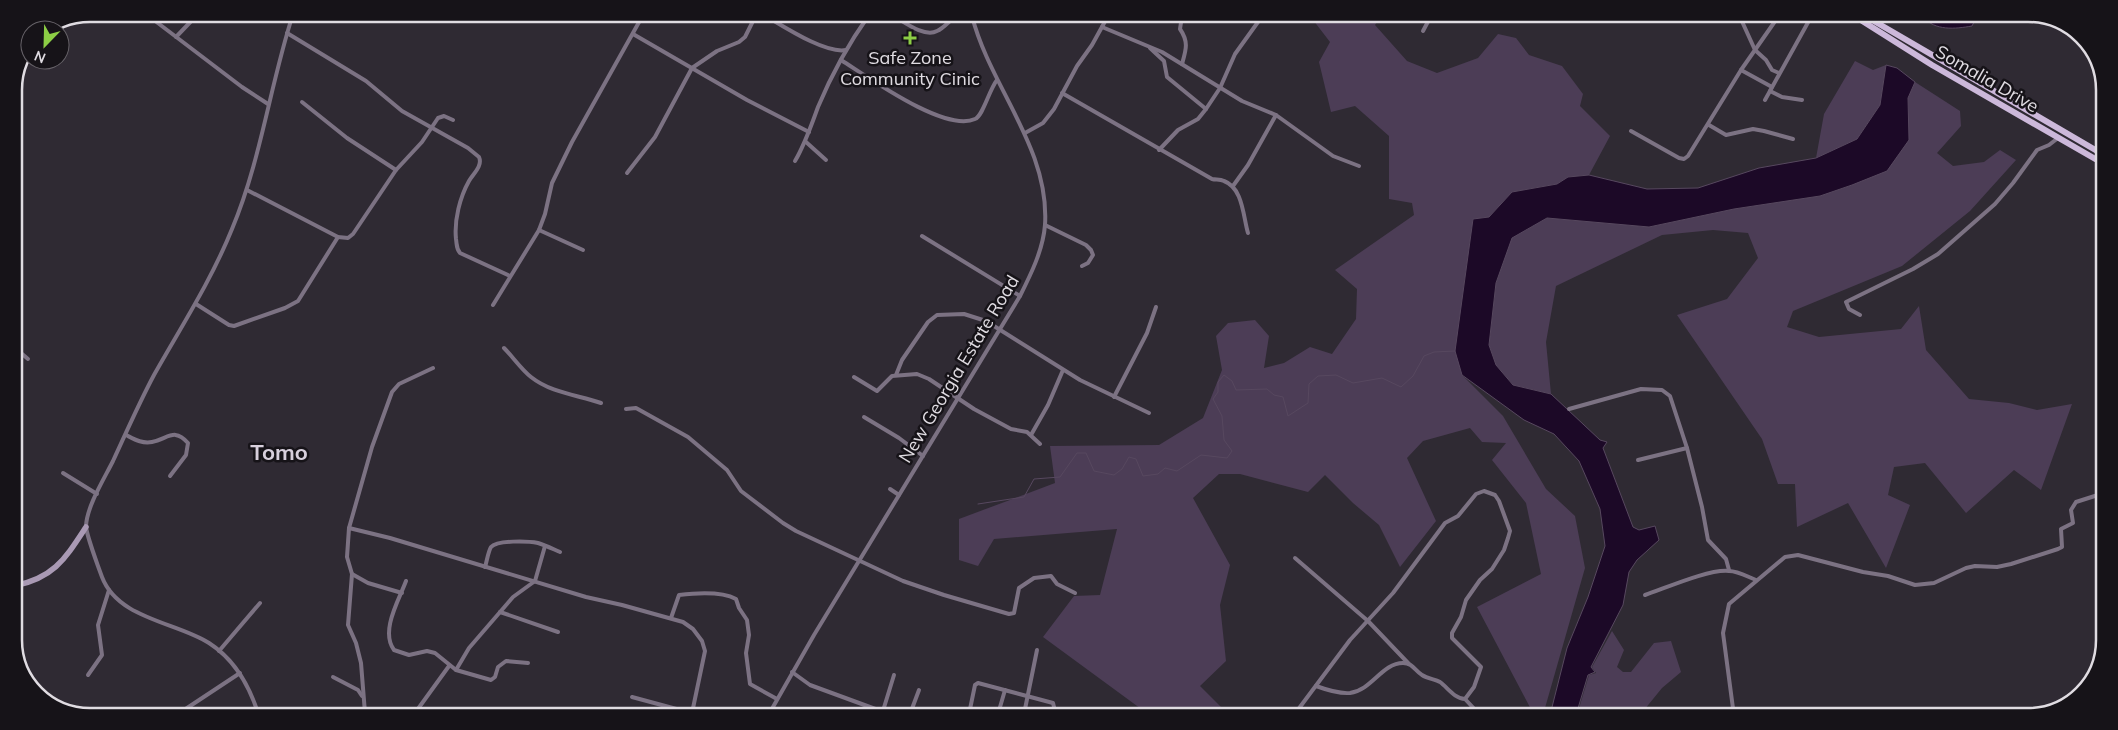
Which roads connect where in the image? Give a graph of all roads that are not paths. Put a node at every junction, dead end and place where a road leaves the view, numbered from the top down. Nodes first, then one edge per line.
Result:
1 (157, 23) edge
2 (190, 23) edge
3 (290, 23) edge
4 (639, 23) edge
5 (752, 23) edge
6 (779, 23) edge
7 (864, 23) edge
8 (907, 23) edge
9 (947, 23) edge
10 (974, 23) edge
11 (1104, 23) edge
12 (1181, 23) edge
13 (1257, 23) edge
14 (1428, 23) edge
15 (1743, 23) edge
16 (1774, 23) edge
17 (1808, 23) edge
18 (1866, 23) edge
19 (1877, 23) edge
20 (1102, 27) junction
21 (1423, 32) dead end
22 (287, 33) junction
23 (633, 34) junction
24 (176, 38) junction
25 (1147, 46) junction
26 (846, 50) junction
27 (1755, 50) junction
28 (842, 60) junction
29 (1182, 64) junction
30 (692, 68) junction
31 (1741, 70) junction
32 (1779, 73) junction
33 (997, 80) junction
34 (1220, 88) junction
35 (1771, 89) junction
36 (1062, 93) junction
37 (1765, 100) dead end
38 (1802, 100) dead end
39 (302, 102) dead end
40 (268, 104) junction
41 (1206, 109) junction
42 (1276, 115) junction
43 (453, 120) dead end
44 (1709, 125) junction
45 (431, 129) junction
46 (1631, 131) dead end
47 (809, 132) junction
48 (1024, 133) junction
49 (2058, 138) junction
50 (1793, 139) dead end
51 (806, 142) junction
52 (2095, 149) edge
53 (1159, 150) junction
54 (2095, 159) edge
55 (826, 160) dead end
56 (796, 161) dead end
57 (1359, 166) dead end
58 (396, 170) junction
59 (627, 173) dead end
60 (1233, 186) junction
61 (247, 190) junction
62 (1045, 225) junction
63 (538, 230) junction
64 (1248, 233) dead end
65 (922, 236) dead end
66 (338, 237) junction
67 (583, 250) dead end
68 (1082, 266) dead end
69 (510, 276) junction
70 (1020, 296) junction
71 (196, 304) junction
72 (493, 304) dead end
73 (1156, 307) dead end
74 (1860, 315) dead end
75 (1000, 329) junction
76 (504, 348) dead end
77 (23, 354) edge
78 (28, 358) dead end
79 (433, 368) dead end
80 (1063, 370) junction
81 (896, 375) junction
82 (854, 377) dead end
83 (1114, 397) junction
84 (958, 399) junction
85 (601, 403) dead end
86 (1569, 409) dead end
87 (626, 410) dead end
88 (1149, 413) dead end
89 (864, 417) dead end
90 (126, 435) junction
91 (1031, 435) junction
92 (1040, 444) dead end
93 (1687, 448) junction
94 (923, 456) junction
95 (1638, 460) dead end
96 (63, 474) dead end
97 (170, 476) dead end
98 (890, 489) dead end
99 (96, 494) junction
100 (899, 495) junction
101 (2096, 496) edge
102 (86, 527) junction
103 (349, 528) junction
104 (544, 546) junction
105 (560, 552) dead end
106 (1295, 558) dead end
107 (860, 561) junction
108 (485, 567) junction
109 (1729, 570) junction
110 (352, 574) junction
111 (1756, 580) junction
112 (406, 581) dead end
113 (535, 582) junction
114 (23, 583) edge
115 (109, 590) junction
116 (402, 593) junction
117 (1075, 593) dead end
118 (1645, 595) dead end
119 (260, 603) dead end
120 (500, 612) junction
121 (671, 618) junction
122 (1368, 621) junction
123 (558, 632) dead end
124 (1037, 650) dead end
125 (220, 651) junction
126 (528, 663) dead end
127 (1409, 664) junction
128 (449, 666) junction
129 (456, 670) junction
130 (792, 672) junction
131 (240, 673) junction
132 (88, 675) dead end
133 (894, 675) dead end
134 (333, 676) dead end
135 (1316, 686) junction
136 (919, 690) dead end
137 (1005, 690) junction
138 (362, 696) junction
139 (632, 697) dead end
140 (1029, 698) junction
141 (777, 699) junction
142 (1465, 699) junction
143 (187, 708) edge
144 (256, 708) edge
145 (364, 708) edge
146 (419, 708) edge
147 (675, 708) edge
148 (695, 708) edge
149 (773, 708) edge
150 (869, 708) edge
151 (884, 708) edge
152 (912, 708) edge
153 (970, 708) edge
154 (1000, 708) edge
155 (1026, 708) edge
156 (1054, 708) edge
157 (1299, 708) edge
158 (1473, 708) edge
159 (1733, 708) edge

1 - 24 street
2 - 24 street
3 - 22 street
4 - 23 street
5 - 30 street
6 - 26 street
7 - 26 street
8 - 9 street
10 - 33 street, New Georgia Estate Road
11 - 20 street
12 - 29 street
13 - 34 street
14 - 21 street
15 - 27 street
16 - 27 street
17 - 32 street
18 - 49 main road, Somalia Drive
19 - 52 main road, Somalia Drive
20 - 25 street
20 - 36 street
22 - 40 street
22 - 45 street
23 - 30 street
23 - 63 street
24 - 40 street
25 - 29 street
25 - 41 street
26 - 28 street
27 - 31 street
27 - 32 street
28 - 33 street
28 - 47 street
29 - 34 street
30 - 47 street
30 - 59 street
31 - 35 street
31 - 44 street
32 - 35 street
33 - 48 street, New Georgia Estate Road
34 - 41 street
34 - 42 street
35 - 37 street
35 - 38 street
36 - 48 street
36 - 53 street
39 - 58 street
40 - 61 street
41 - 53 street
42 - 57 street
42 - 60 street
43 - 45 street
44 - 46 street
44 - 50 street
45 - 58 street
45 - 69 street
47 - 51 street
48 - 62 street, New Georgia Estate Road
49 - 54 main road, Somalia Drive
49 - 74 street
51 - 55 street
51 - 56 street
53 - 60 street
58 - 66 street
60 - 64 street
61 - 66 street
61 - 71 street
62 - 68 street
62 - 70 street, New Georgia Estate Road
63 - 67 street
63 - 69 street
65 - 70 street
66 - 71 street
69 - 72 street
70 - 75 street, New Georgia Estate Road
71 - 90 street
73 - 83 street
75 - 80 street
75 - 81 street
75 - 84 street, New Georgia Estate Road
76 - 85 street
77 - 78 street
79 - 103 street
80 - 83 street
80 - 91 street
81 - 82 street
81 - 84 street
83 - 88 street
84 - 91 street
84 - 94 street, New Georgia Estate Road
86 - 93 street
87 - 107 street
89 - 94 street
90 - 97 street
90 - 99 street
91 - 92 street
93 - 95 street
93 - 109 street
94 - 100 street, New Georgia Estate Road
96 - 99 street
98 - 100 street
99 - 102 street
100 - 107 street, New Georgia Estate Road
101 - 111 street
102 - 114 street
102 - 115 street
103 - 108 street
103 - 110 street
104 - 105 street
104 - 108 street
104 - 113 street
106 - 122 street
107 - 117 street
107 - 130 street, New Georgia Estate Road
108 - 113 street
109 - 111 street
109 - 118 street
110 - 116 street
110 - 138 street
111 - 159 street
112 - 116 street
113 - 120 street
113 - 121 street
115 - 125 street
115 - 132 street
116 - 128 street
119 - 125 street
120 - 123 street
120 - 129 street
121 - 141 street
121 - 148 street
122 - 127 street
122 - 135 street
122 - 142 street
124 - 140 street
125 - 131 street
126 - 129 street
127 - 135 street
127 - 142 street
128 - 129 street
128 - 146 street
130 - 141 street, New Georgia Estate Road
130 - 150 street
131 - 143 street
131 - 144 street
133 - 151 street
134 - 138 street
135 - 157 street
136 - 152 street
137 - 140 street
137 - 153 street
137 - 154 street
138 - 145 street
139 - 147 street
140 - 155 street
140 - 156 street
141 - 149 street, New Georgia Estate Road
142 - 158 street

